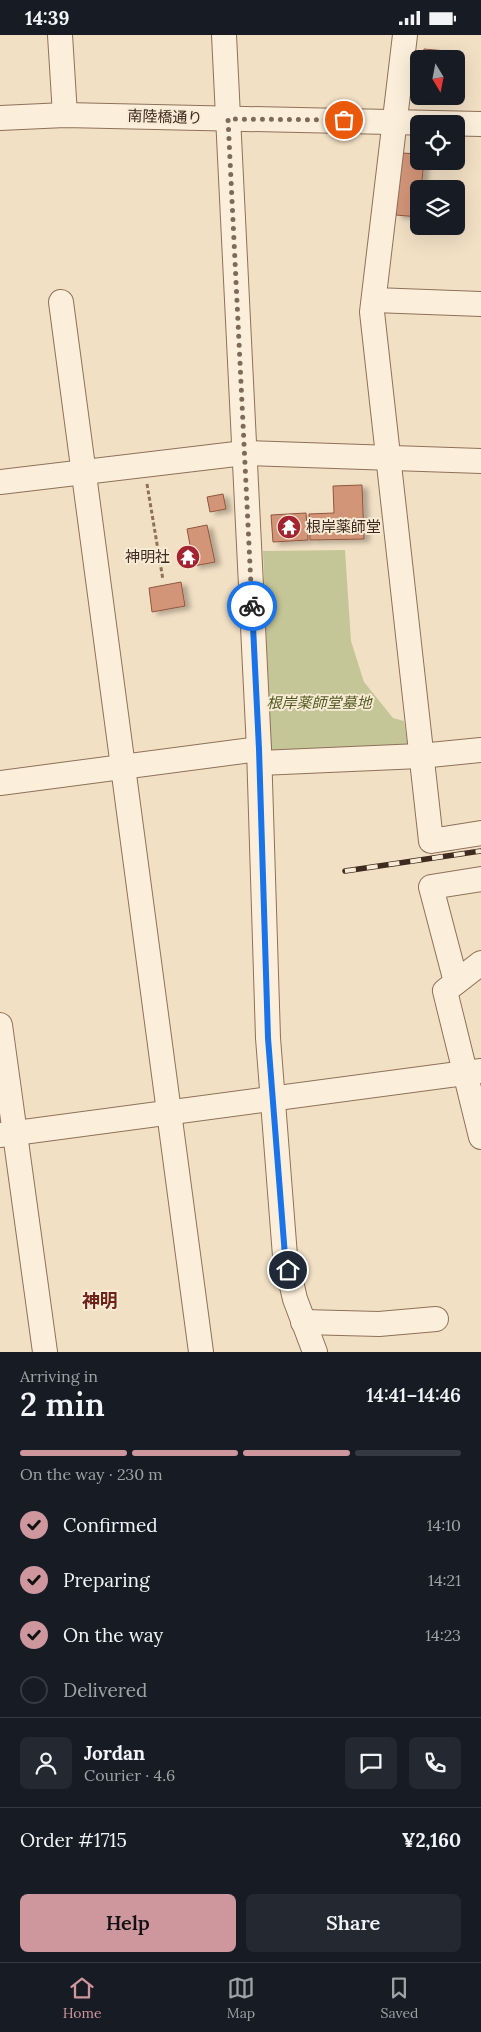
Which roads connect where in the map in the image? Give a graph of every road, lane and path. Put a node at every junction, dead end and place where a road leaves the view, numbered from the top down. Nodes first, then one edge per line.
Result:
1 (60, 35) edge
2 (224, 35) edge
3 (405, 35) edge
4 (65, 115) junction
5 (0, 118) edge
6 (228, 119) junction
7 (394, 122) junction
8 (481, 124) edge
9 (374, 300) junction
10 (60, 302) dead end
11 (481, 304) edge
12 (244, 453) junction
13 (389, 459) junction
14 (481, 461) edge
15 (144, 465) junction
16 (82, 473) junction
17 (0, 482) edge
18 (163, 580) dead end
19 (481, 750) edge
20 (259, 756) junction
21 (420, 756) junction
22 (123, 767) junction
23 (0, 783) edge
24 (481, 833) edge
25 (481, 879) edge
26 (481, 963) edge
27 (456, 982) junction
28 (0, 1025) edge
29 (472, 1072) edge
30 (274, 1099) junction
31 (170, 1112) junction
32 (7, 1134) edge
33 (481, 1137) edge
34 (436, 1319) dead end
35 (303, 1322) junction
36 (46, 1352) edge
37 (201, 1352) edge
38 (315, 1352) edge

1 - 4 street
2 - 6 street
3 - 7 street
4 - 5 street, 南陸橋通り
4 - 6 street, 南陸橋通り
6 - 7 street, 南陸橋通り
6 - 12 street
7 - 8 street, 南陸橋通り
7 - 9 street
9 - 11 street
9 - 13 street
10 - 16 street
12 - 13 street
12 - 15 street
12 - 20 street
13 - 14 street
13 - 21 street
15 - 16 street
15 - 18 path
16 - 17 street
16 - 22 street
19 - 21 street
20 - 21 street
20 - 22 street
20 - 30 street
21 - 24 street
22 - 23 street
22 - 31 street
25 - 27 street
26 - 27 street
27 - 29 street
28 - 32 street
29 - 30 street
29 - 33 street
30 - 31 street
30 - 35 street
31 - 32 street
31 - 37 street
32 - 36 street
34 - 35 street
35 - 38 street

